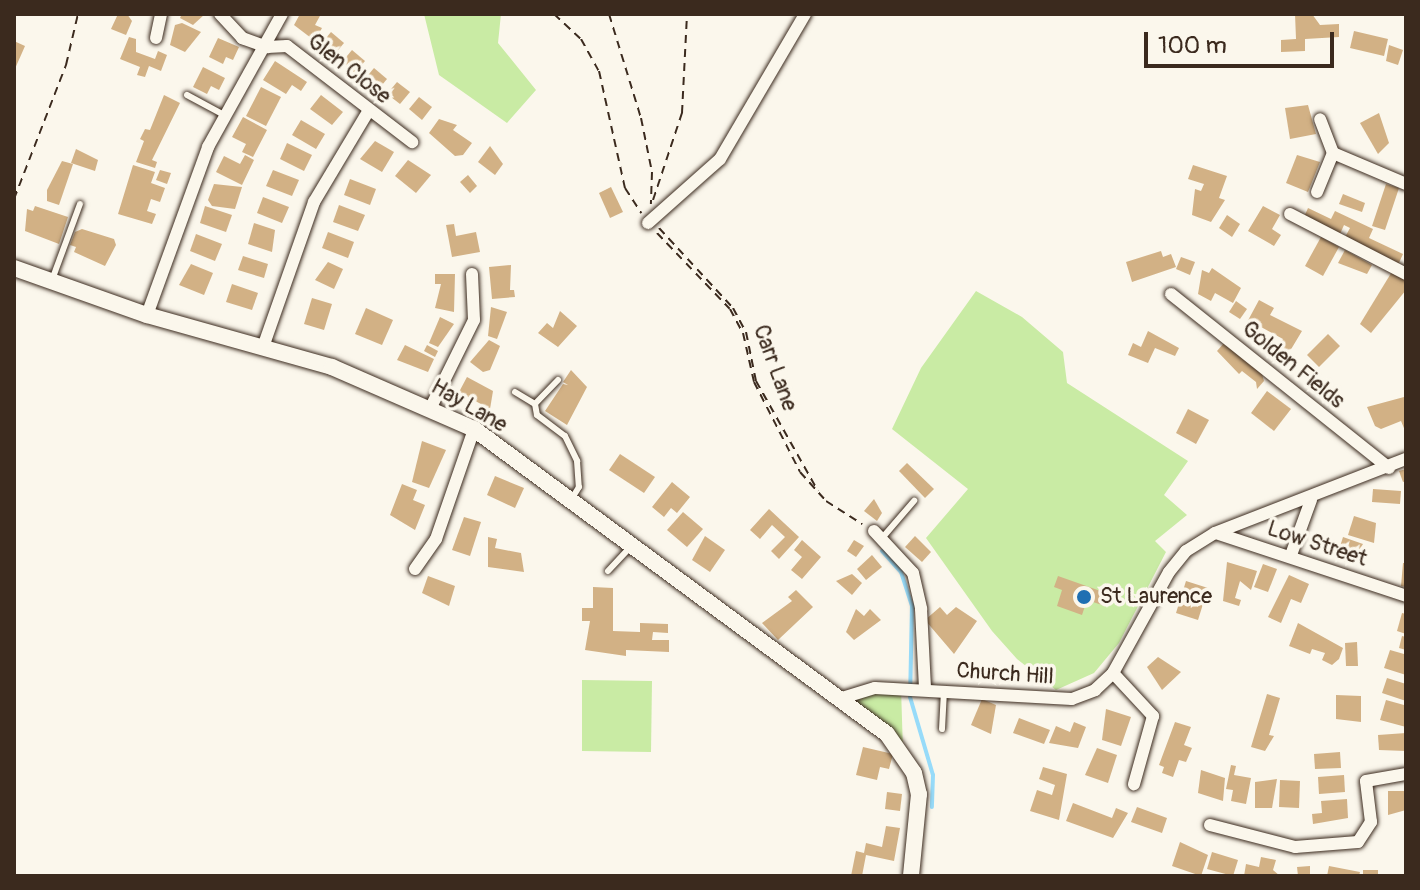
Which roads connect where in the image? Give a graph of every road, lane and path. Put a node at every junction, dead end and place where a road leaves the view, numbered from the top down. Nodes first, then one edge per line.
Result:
1 (78, 14) edge
2 (161, 14) edge
3 (220, 14) edge
4 (282, 14) edge
5 (554, 14) edge
6 (609, 14) edge
7 (687, 14) edge
8 (805, 14) edge
9 (156, 38) dead end
10 (267, 47) junction
11 (187, 95) dead end
12 (369, 110) junction
13 (226, 116) junction
14 (1320, 119) dead end
15 (412, 142) dead end
16 (1333, 153) junction
17 (1406, 184) edge
18 (1317, 192) dead end
19 (14, 199) edge
20 (80, 204) dead end
21 (1290, 214) dead end
22 (650, 222) junction
23 (14, 268) edge
24 (472, 274) dead end
25 (1406, 274) edge
26 (51, 283) junction
27 (1171, 294) dead end
28 (147, 315) junction
29 (263, 347) junction
30 (558, 380) dead end
31 (515, 392) dead end
32 (535, 404) junction
33 (431, 407) junction
34 (474, 429) junction
35 (1406, 459) edge
36 (1389, 468) junction
37 (1311, 500) junction
38 (570, 501) junction
39 (914, 501) dead end
40 (1215, 533) junction
41 (879, 534) junction
42 (631, 547) junction
43 (1291, 555) junction
44 (415, 569) dead end
45 (608, 571) dead end
46 (1406, 596) edge
47 (1113, 673) junction
48 (920, 689) junction
49 (944, 690) junction
50 (842, 698) junction
51 (942, 729) dead end
52 (1406, 774) edge
53 (1134, 784) dead end
54 (1210, 825) dead end
55 (911, 876) edge

1 - 19 path
2 - 9 street
3 - 10 street, Glen Close
4 - 10 street
5 - 22 path
6 - 7 path
8 - 22 street
10 - 12 street, Glen Close
10 - 13 street
11 - 13 lane
12 - 15 street, Glen Close
12 - 29 street
13 - 28 street
14 - 16 street
16 - 17 street
16 - 18 street
20 - 26 lane
21 - 25 street
22 - 41 path
23 - 26 street, Hay Lane
24 - 33 street
26 - 28 street, Hay Lane
27 - 36 street, Golden Fields
28 - 29 street, Hay Lane
29 - 33 street, Hay Lane
30 - 32 lane
31 - 32 lane
32 - 38 lane
33 - 34 street, Hay Lane
34 - 38 street, Hay Lane
34 - 44 street
35 - 36 street, Church Hill
36 - 37 street, Church Hill
37 - 40 street, Church Hill
37 - 43 street
38 - 42 street, Hay Lane
39 - 41 lane
40 - 43 street, Low Street
40 - 47 street, Church Hill
41 - 48 street
42 - 45 lane
42 - 50 street, Hay Lane
43 - 46 street, Low Street
47 - 49 street, Church Hill
47 - 53 street
48 - 49 street, Church Hill
48 - 50 street, Church Hill
49 - 51 lane
50 - 55 street, Hay Lane
52 - 54 street

